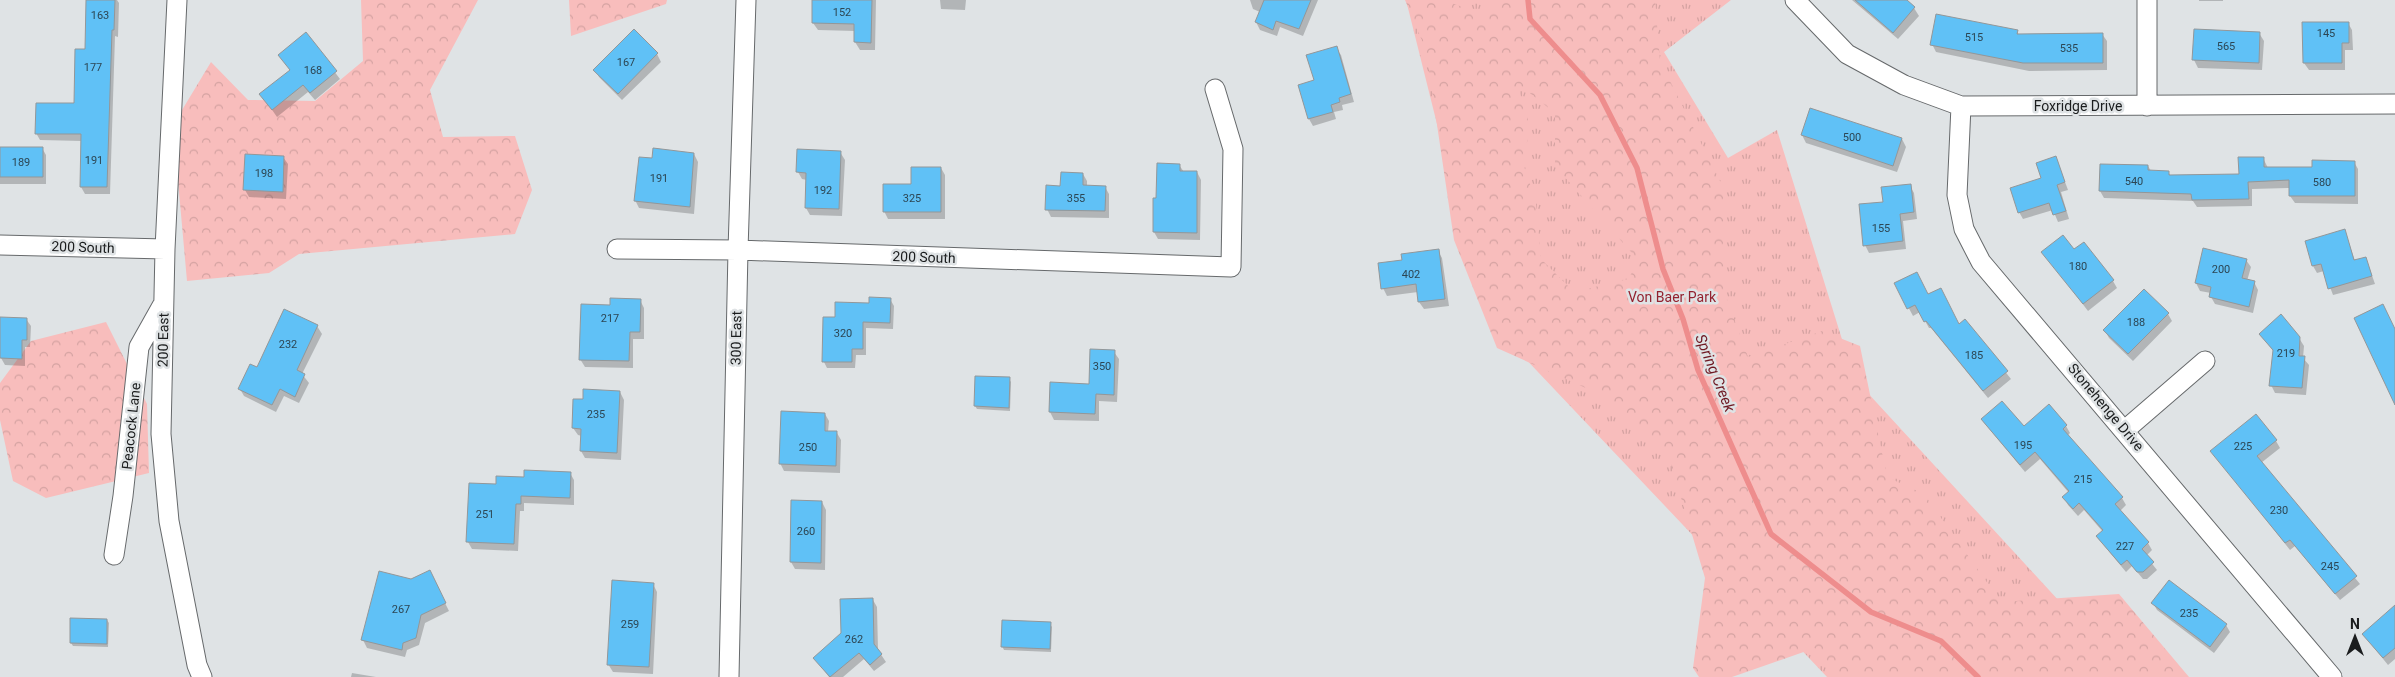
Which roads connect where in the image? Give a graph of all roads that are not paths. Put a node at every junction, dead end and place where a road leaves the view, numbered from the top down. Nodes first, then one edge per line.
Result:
1 (177, 0) edge
2 (746, 0) edge
3 (1795, 0) edge
4 (2147, 0) edge
5 (1215, 89) dead end
6 (2395, 104) edge
7 (1961, 106) junction
8 (2147, 106) junction
9 (0, 245) edge
10 (165, 249) junction
11 (617, 249) dead end
12 (738, 250) junction
13 (164, 303) junction
14 (2205, 361) dead end
15 (2125, 430) junction
16 (114, 555) dead end
17 (202, 677) edge
18 (729, 677) edge
19 (2332, 677) edge

1 - 10 street, 200 East
2 - 12 street, 300 East
3 - 7 street, Foxridge Drive
4 - 8 street
5 - 12 street, 200 South
6 - 8 street, Foxridge Drive
7 - 8 street, Foxridge Drive
7 - 15 street, Stonehenge Drive
9 - 10 street, 200 South
10 - 13 street, 200 East
11 - 12 street, 200 South
12 - 18 street, 300 East
13 - 16 street, Peacock Lane
13 - 17 street, 200 East
14 - 15 street
15 - 19 street, Stonehenge Drive

